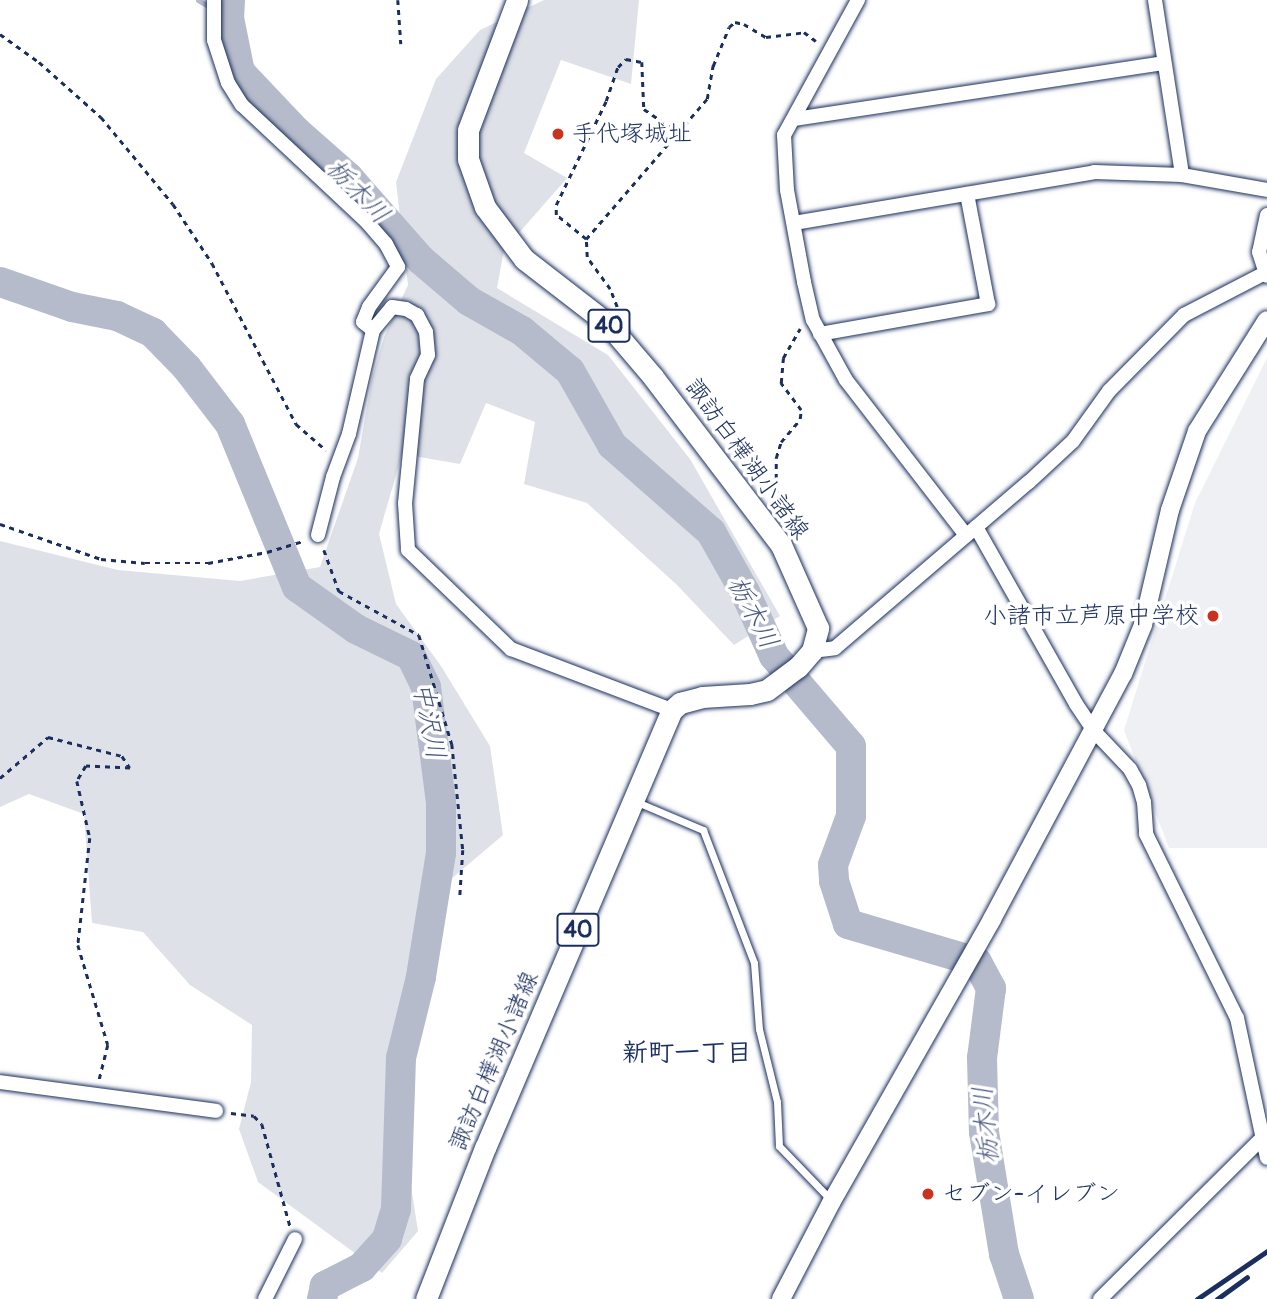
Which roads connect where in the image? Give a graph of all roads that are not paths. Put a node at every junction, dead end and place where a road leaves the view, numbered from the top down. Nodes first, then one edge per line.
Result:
1 (214, 0) edge
2 (517, 0) edge
3 (1155, 0) edge
4 (862, 1) edge
5 (1163, 63) junction
6 (794, 119) junction
7 (1182, 175) junction
8 (1267, 190) edge
9 (967, 194) junction
10 (1267, 215) edge
11 (794, 223) junction
12 (1266, 274) edge
13 (1267, 320) edge
14 (373, 330) junction
15 (820, 334) junction
16 (971, 531) junction
17 (318, 535) road end
18 (812, 651) junction
19 (672, 710) junction
20 (1094, 731) junction
21 (633, 800) junction
22 (0, 1082) edge
23 (216, 1111) road end
24 (1265, 1135) edge
25 (1267, 1158) edge
26 (832, 1201) junction
27 (295, 1239) road end
28 (265, 1299) edge
29 (426, 1299) edge
30 (781, 1299) edge
31 (1100, 1299) edge

1 - 14 street
2 - 18 main road, 諏訪白樺湖小諸線 / 40
3 - 5 street
4 - 6 street
5 - 6 street
5 - 7 street
6 - 11 street
7 - 8 street
7 - 9 street
9 - 11 street
9 - 15 street
10 - 12 street
11 - 15 street
12 - 16 street
13 - 20 street
14 - 17 street
14 - 19 street
15 - 16 street
16 - 18 street
16 - 20 street
18 - 19 main road
19 - 21 main road, 諏訪白樺湖小諸線 / 40
20 - 24 street
20 - 26 street
21 - 26 lane
21 - 29 main road, 諏訪白樺湖小諸線 / 40
22 - 23 street
24 - 25 street
24 - 31 street
26 - 30 street
27 - 28 street

